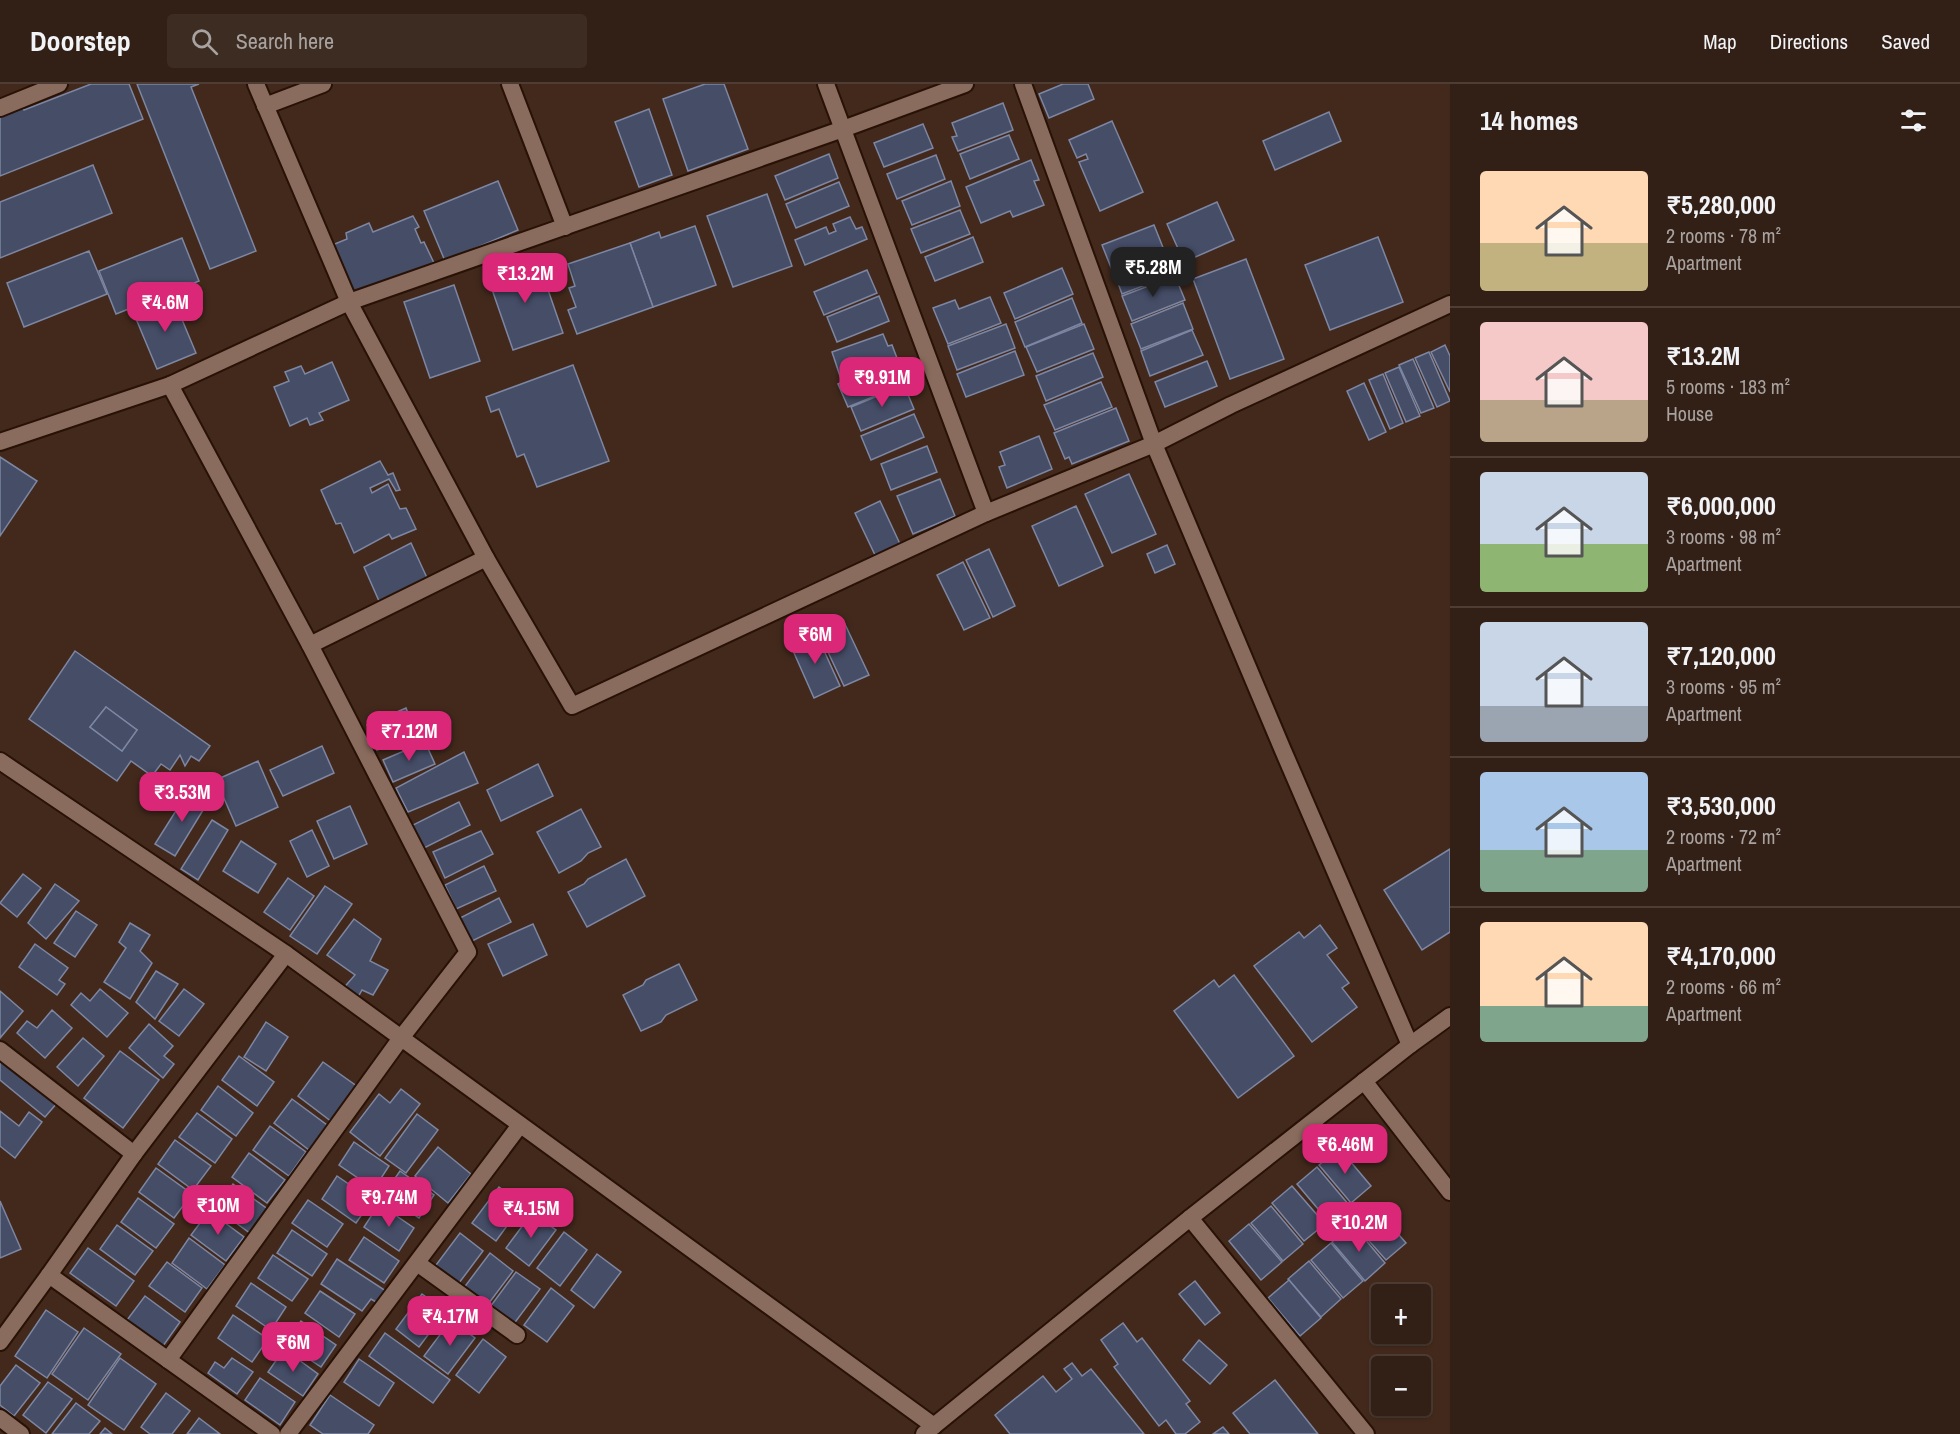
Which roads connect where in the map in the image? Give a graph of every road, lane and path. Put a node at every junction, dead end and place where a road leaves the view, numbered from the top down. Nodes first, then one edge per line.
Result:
1 (59, 84) edge
2 (256, 84) edge
3 (323, 84) edge
4 (510, 84) edge
5 (826, 84) edge
6 (965, 84) edge
7 (1023, 84) edge
8 (265, 106) junction
9 (0, 108) edge
10 (843, 129) junction
11 (565, 227) junction
12 (349, 302) junction
13 (1450, 304) edge
14 (170, 385) junction
15 (0, 441) edge
16 (1154, 444) junction
17 (986, 513) junction
18 (486, 558) junction
19 (310, 645) junction
20 (0, 761) edge
21 (286, 954) junction
22 (1450, 1016) edge
23 (401, 1038) junction
24 (1410, 1045) junction
25 (0, 1050) edge
26 (1364, 1082) junction
27 (520, 1125) junction
28 (134, 1154) junction
29 (1450, 1192) edge
30 (1190, 1218) junction
31 (417, 1263) junction
32 (49, 1275) junction
33 (517, 1335) dead end
34 (0, 1342) edge
35 (168, 1360) junction
36 (0, 1418) edge
37 (929, 1430) edge
38 (1363, 1433) edge
39 (21, 1434) edge
40 (272, 1434) edge
41 (288, 1434) edge

1 - 9 street
2 - 8 street
3 - 8 street
4 - 11 street
5 - 10 street
6 - 10 street
7 - 16 street
8 - 12 street
10 - 11 street
10 - 17 street
11 - 12 street
12 - 14 street
12 - 18 street
13 - 16 street
14 - 15 street
14 - 19 street
16 - 17 street
16 - 24 street
17 - 18 street
18 - 19 street
19 - 23 street
20 - 21 street
21 - 23 street
21 - 28 street
22 - 24 street
23 - 27 street
23 - 35 street
24 - 26 street
25 - 28 street
26 - 29 street
26 - 30 street
27 - 31 street
27 - 37 street
28 - 32 street
30 - 37 street
30 - 38 street
31 - 33 street
31 - 41 street
32 - 34 street
32 - 35 street
35 - 40 street
36 - 39 street

